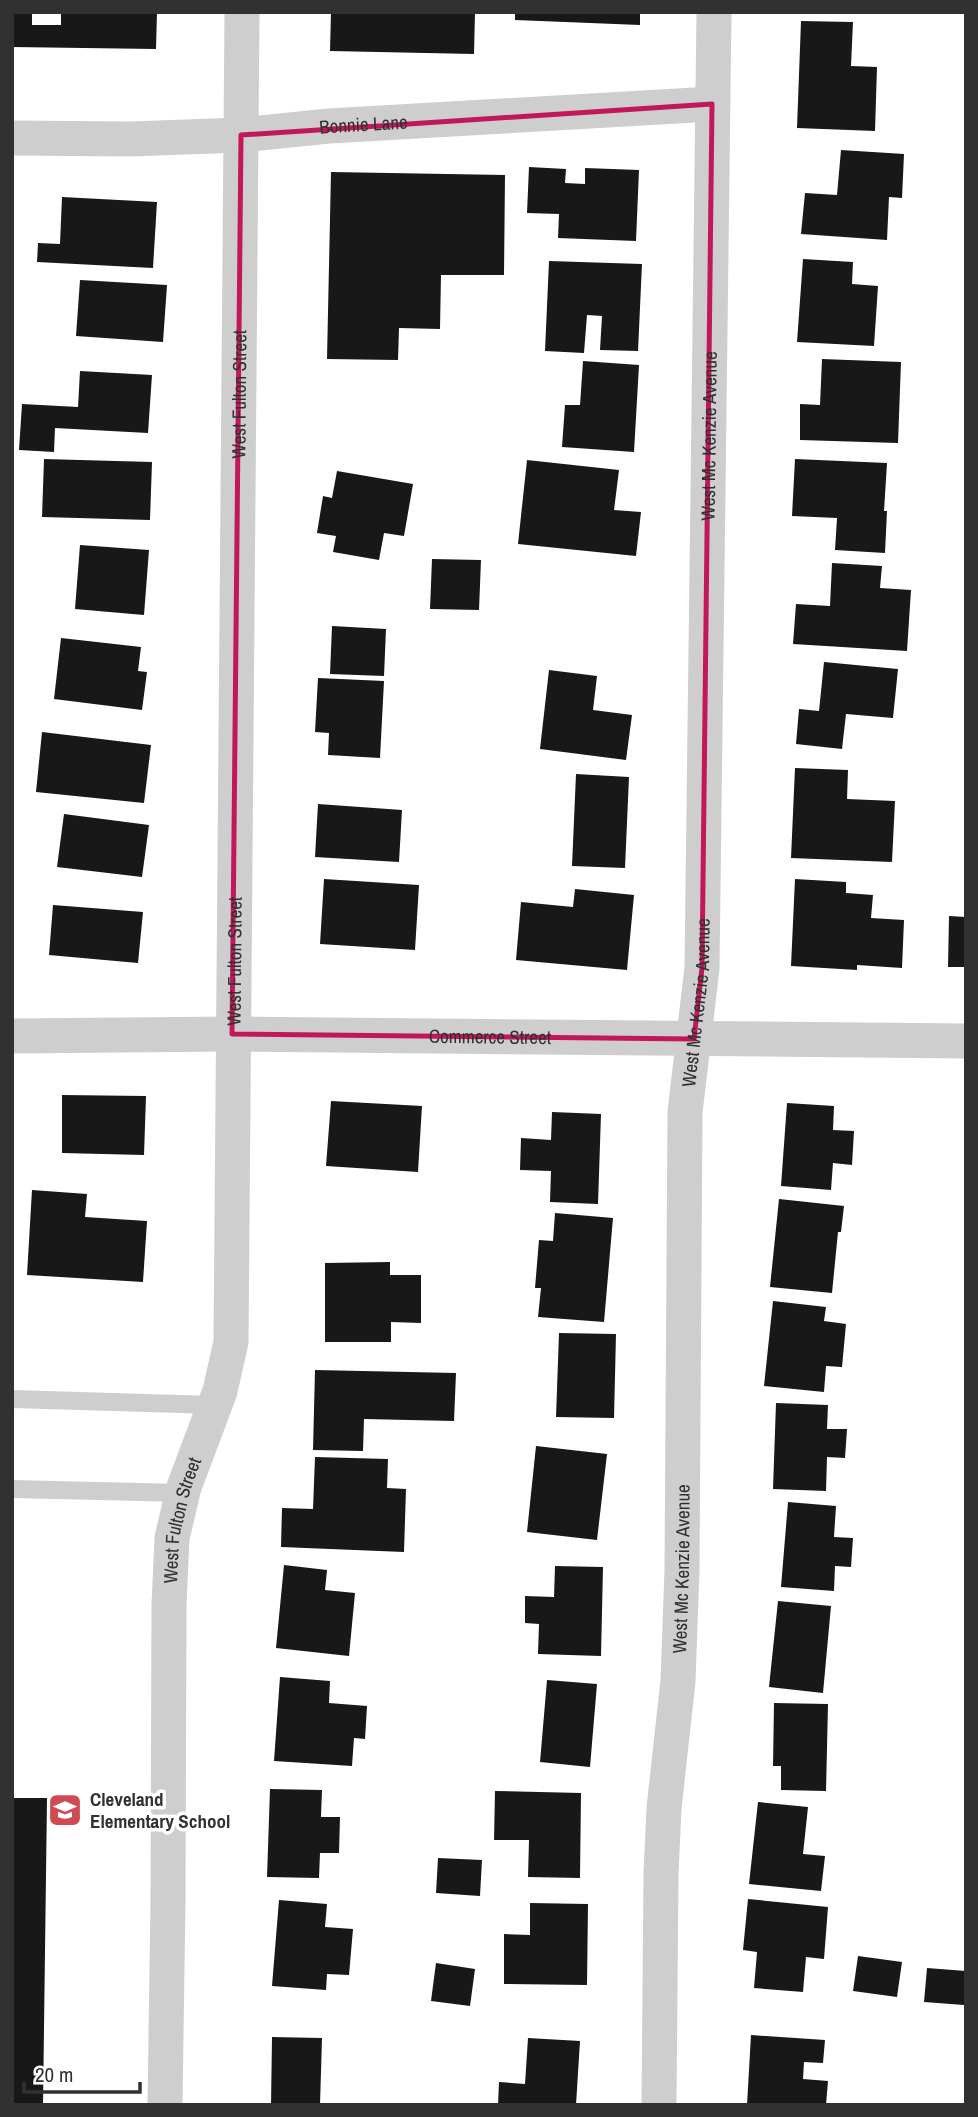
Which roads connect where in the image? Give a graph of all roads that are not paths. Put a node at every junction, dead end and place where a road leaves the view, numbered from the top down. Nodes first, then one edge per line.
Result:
1 (242, 12) edge
2 (714, 12) edge
3 (712, 104) junction
4 (241, 135) junction
5 (12, 138) edge
6 (232, 1034) junction
7 (12, 1036) edge
8 (694, 1039) junction
9 (966, 1041) edge
10 (12, 1399) edge
11 (214, 1405) junction
12 (12, 1489) edge
13 (183, 1493) junction
14 (165, 2105) edge
15 (659, 2105) edge

1 - 4 street, West Fulton Street
2 - 3 street, West Mc Kenzie Avenue
3 - 4 street, Bonnie Lane
3 - 8 street, West Mc Kenzie Avenue
4 - 5 street, Bonnie Lane
4 - 6 street, West Fulton Street
6 - 7 street, Commerce Street
6 - 8 street, Commerce Street
6 - 11 street, West Fulton Street
8 - 9 street, Commerce Street
8 - 15 street, West Mc Kenzie Avenue
10 - 11 lane
11 - 13 street, West Fulton Street
12 - 13 lane
13 - 14 street, West Fulton Street

